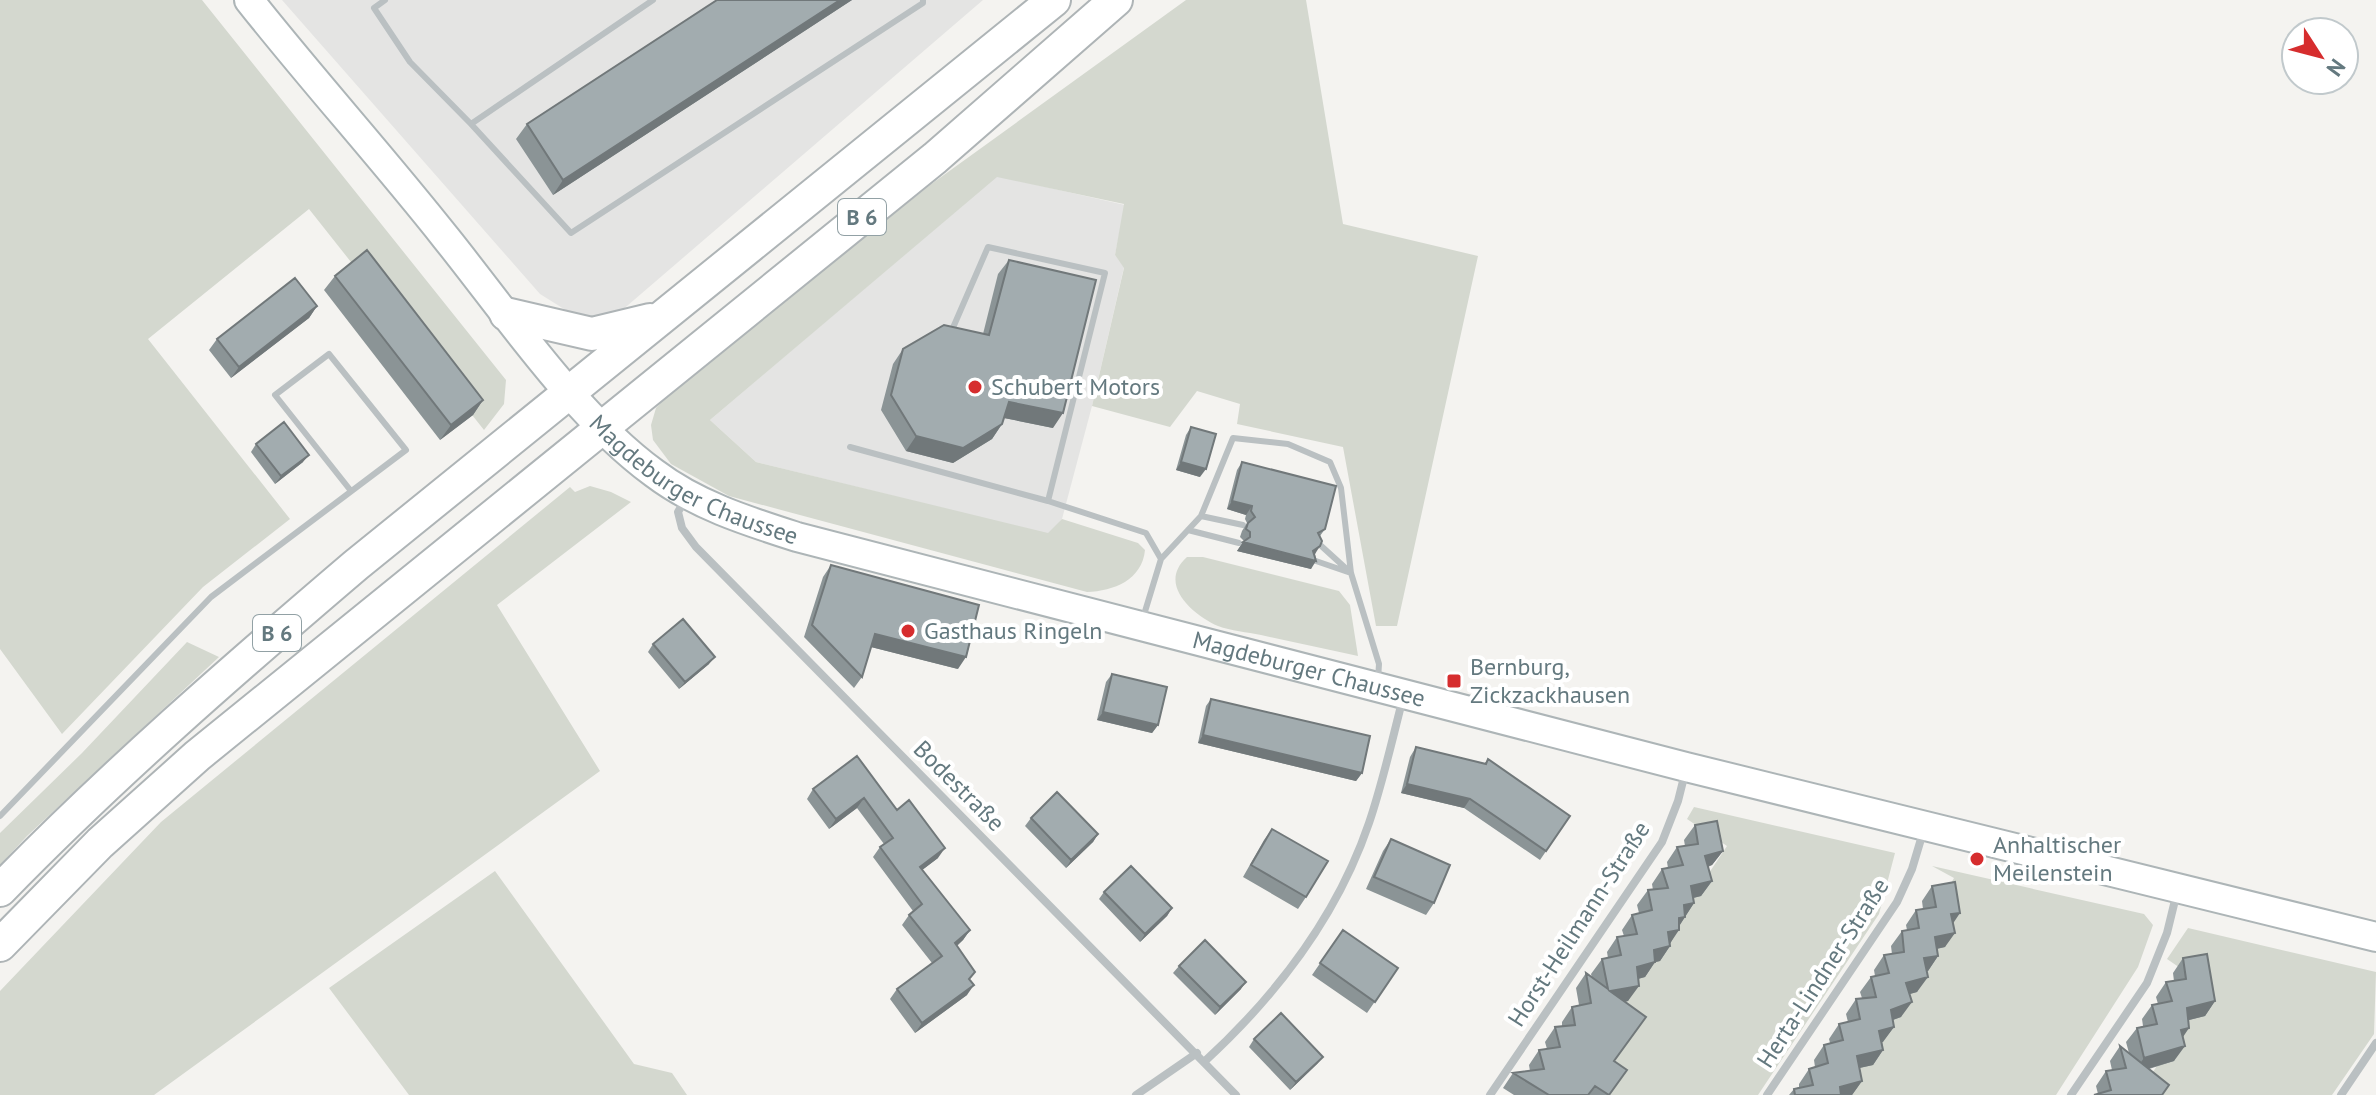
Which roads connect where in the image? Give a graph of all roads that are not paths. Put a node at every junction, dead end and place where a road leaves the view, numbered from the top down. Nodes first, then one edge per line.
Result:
1 (249, 0) edge
2 (385, 0) edge
3 (653, 0) edge
4 (923, 0) edge
5 (1054, 0) edge
6 (1116, 0) edge
7 (471, 124) junction
8 (506, 314) junction
9 (665, 315) junction
10 (952, 330) edge
11 (569, 392) junction
12 (603, 427) junction
13 (850, 447) dead end
14 (351, 491) junction
15 (689, 495) junction
16 (1048, 501) junction
17 (1201, 516) junction
18 (1243, 525) dead end
19 (1188, 530) junction
20 (1239, 543) dead end
21 (1318, 543) edge
22 (1161, 559) junction
23 (1313, 560) edge
24 (1351, 573) junction
25 (1141, 626) junction
26 (1377, 686) junction
27 (1404, 694) junction
28 (1686, 767) junction
29 (0, 816) edge
30 (1924, 826) junction
31 (2178, 889) junction
32 (0, 890) edge
33 (2376, 937) edge
34 (0, 945) edge
35 (2376, 1043) edge
36 (1197, 1053) junction
37 (1204, 1062) junction
38 (1136, 1095) edge
39 (1236, 1095) edge
40 (1490, 1095) edge
41 (1767, 1095) edge
42 (2071, 1095) edge
43 (2341, 1095) edge

1 - 8 main road, Magdeburger Chaussee
2 - 7 lane
3 - 7 lane
4 - 7 lane
5 - 9 main road, B 6
6 - 12 main road, B 6
8 - 9 main road, B 6
8 - 11 main road, Magdeburger Chaussee
9 - 11 main road, B 6
10 - 16 lane
11 - 12 main road, Magdeburger Chaussee
11 - 32 main road, B 6
12 - 15 main road, Magdeburger Chaussee
12 - 34 main road, B 6
13 - 16 lane
14 - 14 lane
14 - 29 lane
15 - 25 main road, Magdeburger Chaussee
15 - 36 street, Bodestraße
16 - 22 lane
17 - 18 lane
17 - 19 lane
17 - 24 lane
19 - 20 lane
19 - 22 lane
21 - 24 lane
22 - 25 lane
23 - 24 lane
24 - 26 lane
25 - 26 main road, Magdeburger Chaussee
26 - 27 main road, Magdeburger Chaussee
27 - 28 main road, Magdeburger Chaussee
27 - 37 street
28 - 30 main road, Magdeburger Chaussee
28 - 40 street, Horst-Heilmann-Straße
30 - 31 main road, Magdeburger Chaussee
30 - 41 street, Herta-Lindner-Straße
31 - 33 main road, Magdeburger Chaussee
31 - 42 street
35 - 43 street
36 - 37 street, Bodestraße
36 - 38 street
37 - 39 street, Bodestraße

